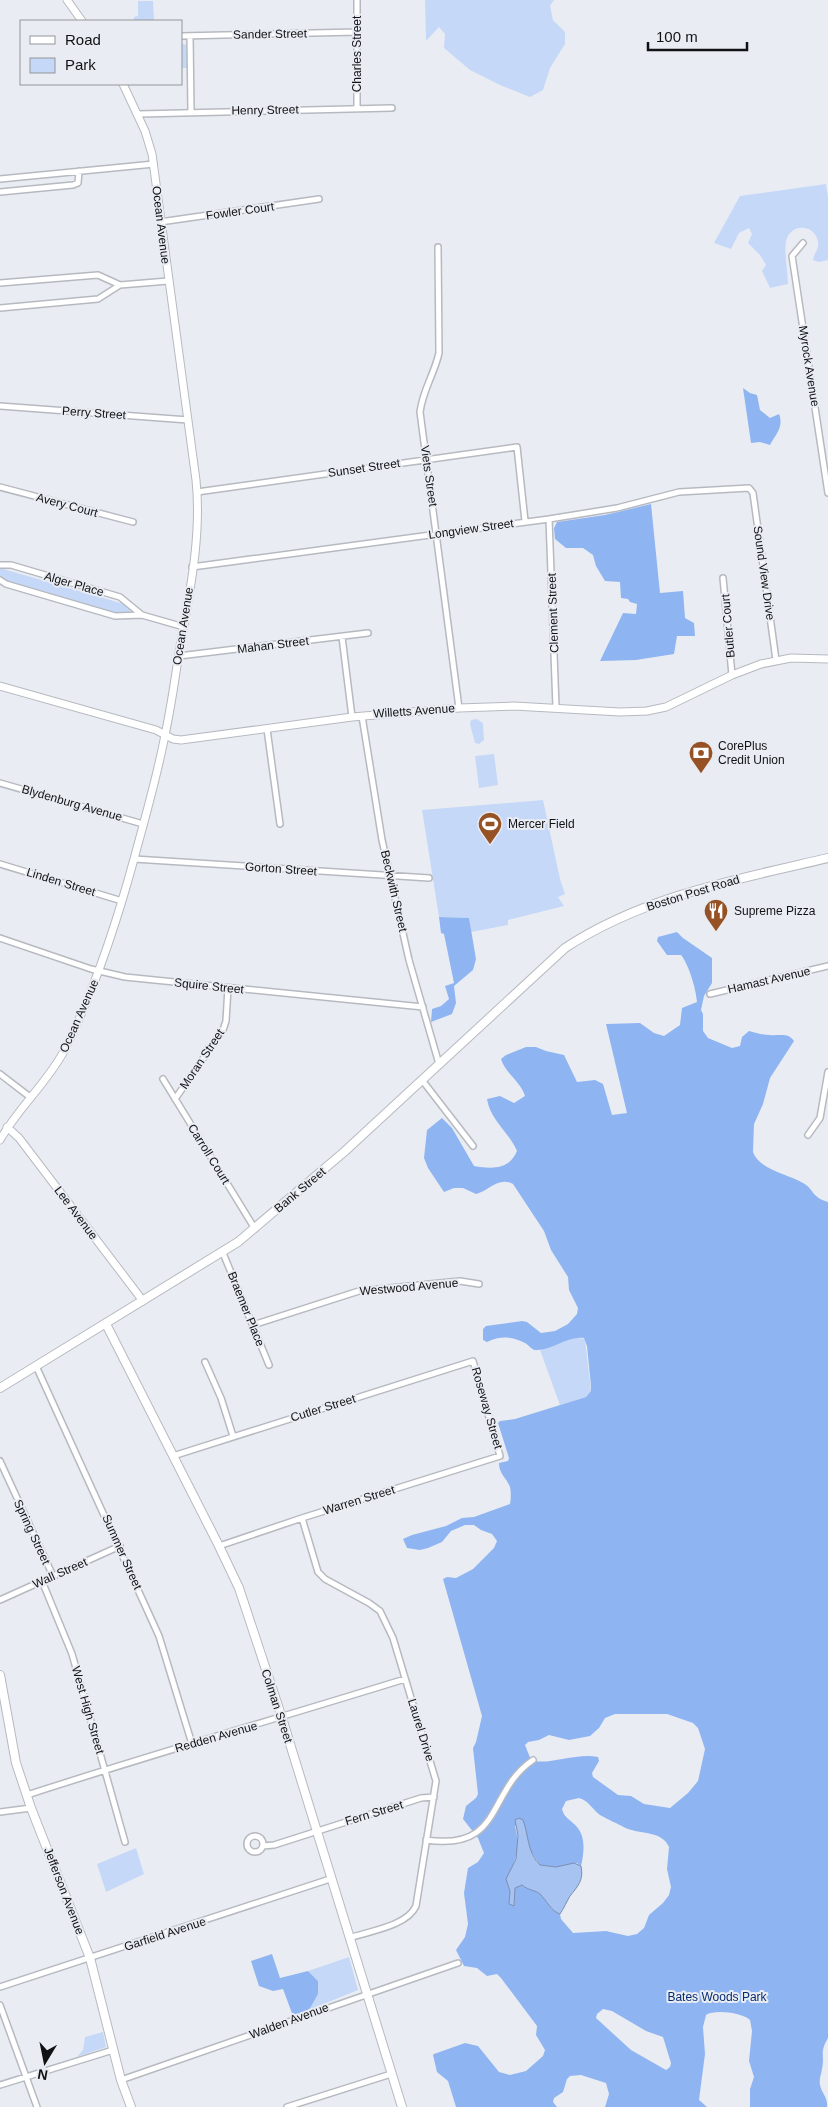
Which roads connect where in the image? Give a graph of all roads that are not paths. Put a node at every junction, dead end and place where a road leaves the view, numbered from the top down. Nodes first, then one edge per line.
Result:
1 (67, 0) edge
2 (357, 0) edge
3 (81, 20) edge
4 (358, 32) junction
5 (182, 36) edge
6 (190, 36) junction
7 (124, 85) edge
8 (357, 108) junction
9 (392, 108) dead end
10 (191, 112) junction
11 (138, 114) junction
12 (154, 164) junction
13 (79, 171) junction
14 (0, 179) edge
15 (0, 192) edge
16 (320, 199) dead end
17 (160, 222) junction
18 (803, 243) dead end
19 (438, 247) dead end
20 (168, 280) junction
21 (0, 283) edge
22 (120, 284) junction
23 (0, 308) edge
24 (0, 406) edge
25 (188, 420) junction
26 (426, 459) junction
27 (0, 487) edge
28 (749, 488) joint
29 (197, 492) junction
30 (828, 493) edge
31 (549, 519) junction
32 (526, 521) junction
33 (133, 522) dead end
34 (437, 534) junction
35 (0, 565) edge
36 (192, 567) junction
37 (723, 578) dead end
38 (0, 580) edge
39 (142, 615) junction
40 (184, 627) junction
41 (368, 633) dead end
42 (342, 637) junction
43 (179, 656) junction
44 (776, 660) junction
45 (828, 660) edge
46 (732, 675) junction
47 (0, 686) edge
48 (556, 707) junction
49 (459, 708) junction
50 (352, 716) junction
51 (362, 716) junction
52 (267, 729) junction
53 (165, 734) junction
54 (0, 783) edge
55 (143, 824) junction
56 (280, 824) dead end
57 (828, 858) edge
58 (134, 859) junction
59 (0, 864) edge
60 (390, 875) junction
61 (429, 878) dead end
62 (122, 901) junction
63 (0, 938) edge
64 (565, 948) joint
65 (828, 966) edge
66 (99, 971) junction
67 (228, 988) junction
68 (710, 994) dead end
69 (423, 1007) junction
70 (439, 1064) junction
71 (828, 1072) edge
72 (0, 1074) edge
73 (163, 1078) dead end
74 (422, 1080) junction
75 (30, 1097) junction
76 (174, 1099) junction
77 (7, 1128) junction
78 (808, 1136) dead end
79 (0, 1140) edge
80 (473, 1146) dead end
81 (255, 1229) junction
82 (223, 1253) junction
83 (479, 1284) dead end
84 (143, 1301) junction
85 (106, 1324) junction
86 (253, 1325) junction
87 (473, 1361) joint
88 (205, 1362) dead end
89 (269, 1365) dead end
90 (36, 1366) junction
91 (0, 1388) edge
92 (233, 1436) junction
93 (173, 1456) junction
94 (500, 1456) joint
95 (0, 1460) edge
96 (302, 1518) junction
97 (120, 1546) junction
98 (219, 1546) junction
99 (53, 1576) junction
100 (42, 1581) junction
101 (0, 1600) edge
102 (0, 1675) edge
103 (405, 1678) junction
104 (282, 1718) junction
105 (192, 1744) junction
106 (534, 1760) dead end
107 (106, 1769) junction
108 (27, 1795) junction
109 (434, 1797) junction
110 (31, 1808) junction
111 (0, 1812) edge
112 (316, 1831) junction
113 (426, 1840) junction
114 (125, 1842) dead end
115 (263, 1846) dead end
116 (330, 1879) junction
117 (349, 1938) junction
118 (90, 1958) junction
119 (458, 1963) dead end
120 (0, 1987) edge
121 (367, 1994) junction
122 (0, 2005) edge
123 (113, 2050) junction
124 (391, 2074) junction
125 (27, 2076) junction
126 (121, 2080) junction
127 (0, 2085) edge
128 (310, 2100) junction
129 (37, 2107) edge
130 (131, 2107) edge
131 (287, 2107) edge
132 (313, 2107) edge
133 (402, 2107) edge

1 - 3 main road
2 - 4 street, Charles Street
4 - 6 street, Sander Street
4 - 8 street, Charles Street
5 - 6 street, Sander Street
6 - 10 street
7 - 11 main road, Ocean Avenue
8 - 9 street, Henry Street
8 - 10 street, Henry Street
10 - 11 street, Henry Street
11 - 12 main road, Ocean Avenue
12 - 13 street
12 - 17 main road, Ocean Avenue
13 - 14 street
13 - 15 street
16 - 17 street, Fowler Court
17 - 20 main road, Ocean Avenue
18 - 30 street, Myrock Avenue
19 - 26 street, Viets Street
20 - 22 street
20 - 25 main road, Ocean Avenue
21 - 22 street
22 - 23 street
24 - 25 street, Perry Street
25 - 29 main road, Ocean Avenue
26 - 29 street, Sunset Street
26 - 32 street, Sunset Street
26 - 34 street, Viets Street
27 - 33 street, Avery Court
28 - 31 street, Longview Street
28 - 44 street, Sound View Drive
29 - 36 main road, Ocean Avenue
31 - 32 street, Longview Street
31 - 48 street, Clement Street
32 - 34 street, Longview Street
34 - 36 street, Longview Street
34 - 49 street, Viets Street
35 - 39 street, Alger Place
36 - 40 main road, Ocean Avenue
37 - 46 street, Butler Court
38 - 39 street, Alger Place
39 - 40 street, Alger Place
40 - 43 main road, Ocean Avenue
41 - 42 street, Mahan Street
42 - 43 street, Mahan Street
42 - 50 street
43 - 53 main road, Ocean Avenue
44 - 45 main road, Willetts Avenue
44 - 46 main road, Willetts Avenue
46 - 48 main road, Willetts Avenue
47 - 53 main road, Willetts Avenue
48 - 49 main road, Willetts Avenue
49 - 51 main road, Willetts Avenue
50 - 51 main road, Willetts Avenue
50 - 52 main road, Willetts Avenue
51 - 60 street, Beckwith Street
52 - 53 main road, Willetts Avenue
52 - 56 street
53 - 55 main road, Ocean Avenue
54 - 55 street, Blydenburg Avenue
55 - 58 main road, Ocean Avenue
57 - 64 main road, Boston Post Road
58 - 60 street, Gorton Street
58 - 62 main road, Ocean Avenue
59 - 62 street, Linden Street
60 - 61 street, Gorton Street
60 - 69 street, Beckwith Street
62 - 66 main road, Ocean Avenue
63 - 66 street, Squire Street
64 - 70 main road, Bank Street
65 - 68 street, Hamast Avenue
66 - 67 street, Squire Street
66 - 75 main road, Ocean Avenue
67 - 69 street, Squire Street
67 - 76 street, Moran Street
69 - 70 street, Beckwith Street
70 - 74 main road, Bank Street
71 - 78 street
72 - 75 street
73 - 76 street, Carroll Court
74 - 80 street
74 - 81 main road, Bank Street
75 - 77 main road, Ocean Avenue
76 - 81 street, Carroll Court
77 - 79 main road, Ocean Avenue
77 - 84 main road, Lee Avenue
81 - 82 main road, Bank Street
82 - 84 main road, Bank Street
82 - 86 street, Braemer Place
83 - 86 street, Westwood Avenue
84 - 85 main road, Bank Street
85 - 90 main road, Bank Street
85 - 93 main road, Colman Street
86 - 89 street, Braemer Place
87 - 92 street, Cutler Street
87 - 94 street, Roseway Street
88 - 92 street
90 - 91 main road, Bank Street
90 - 97 street, Summer Street
92 - 93 street, Cutler Street
93 - 98 main road, Colman Street
94 - 96 street, Warren Street
95 - 99 street, Spring Street
96 - 98 street, Warren Street
96 - 103 street, Laurel Drive
97 - 99 street, Wall Street
97 - 105 street, Summer Street
98 - 104 main road, Colman Street
99 - 100 street, Wall Street
100 - 101 street, Wall Street
100 - 107 street, West High Street
102 - 108 main road, Jefferson Avenue
103 - 104 street, Redden Avenue
103 - 109 street, Laurel Drive
104 - 105 street, Redden Avenue
104 - 112 main road, Colman Street
105 - 107 street, Redden Avenue
106 - 113 street
107 - 108 street, Redden Avenue
107 - 114 street, West High Street
108 - 110 main road, Jefferson Avenue
109 - 112 street, Fern Street
109 - 113 street, Laurel Drive
110 - 111 street
110 - 118 main road, Jefferson Avenue
112 - 115 street, Fern Street
112 - 116 main road, Colman Street
113 - 117 street, Laurel Drive
116 - 117 main road, Colman Street
116 - 118 street, Garfield Avenue
117 - 121 main road, Colman Street
118 - 120 street, Garfield Avenue
118 - 123 main road, Jefferson Avenue
119 - 121 street, Walden Avenue
121 - 124 main road, Colman Street
121 - 126 street, Walden Avenue
122 - 125 street
123 - 125 street
123 - 126 main road, Jefferson Avenue
124 - 128 street
124 - 133 main road, Colman Street
125 - 127 street
125 - 129 street
126 - 130 main road, Jefferson Avenue
128 - 131 street
128 - 132 street

